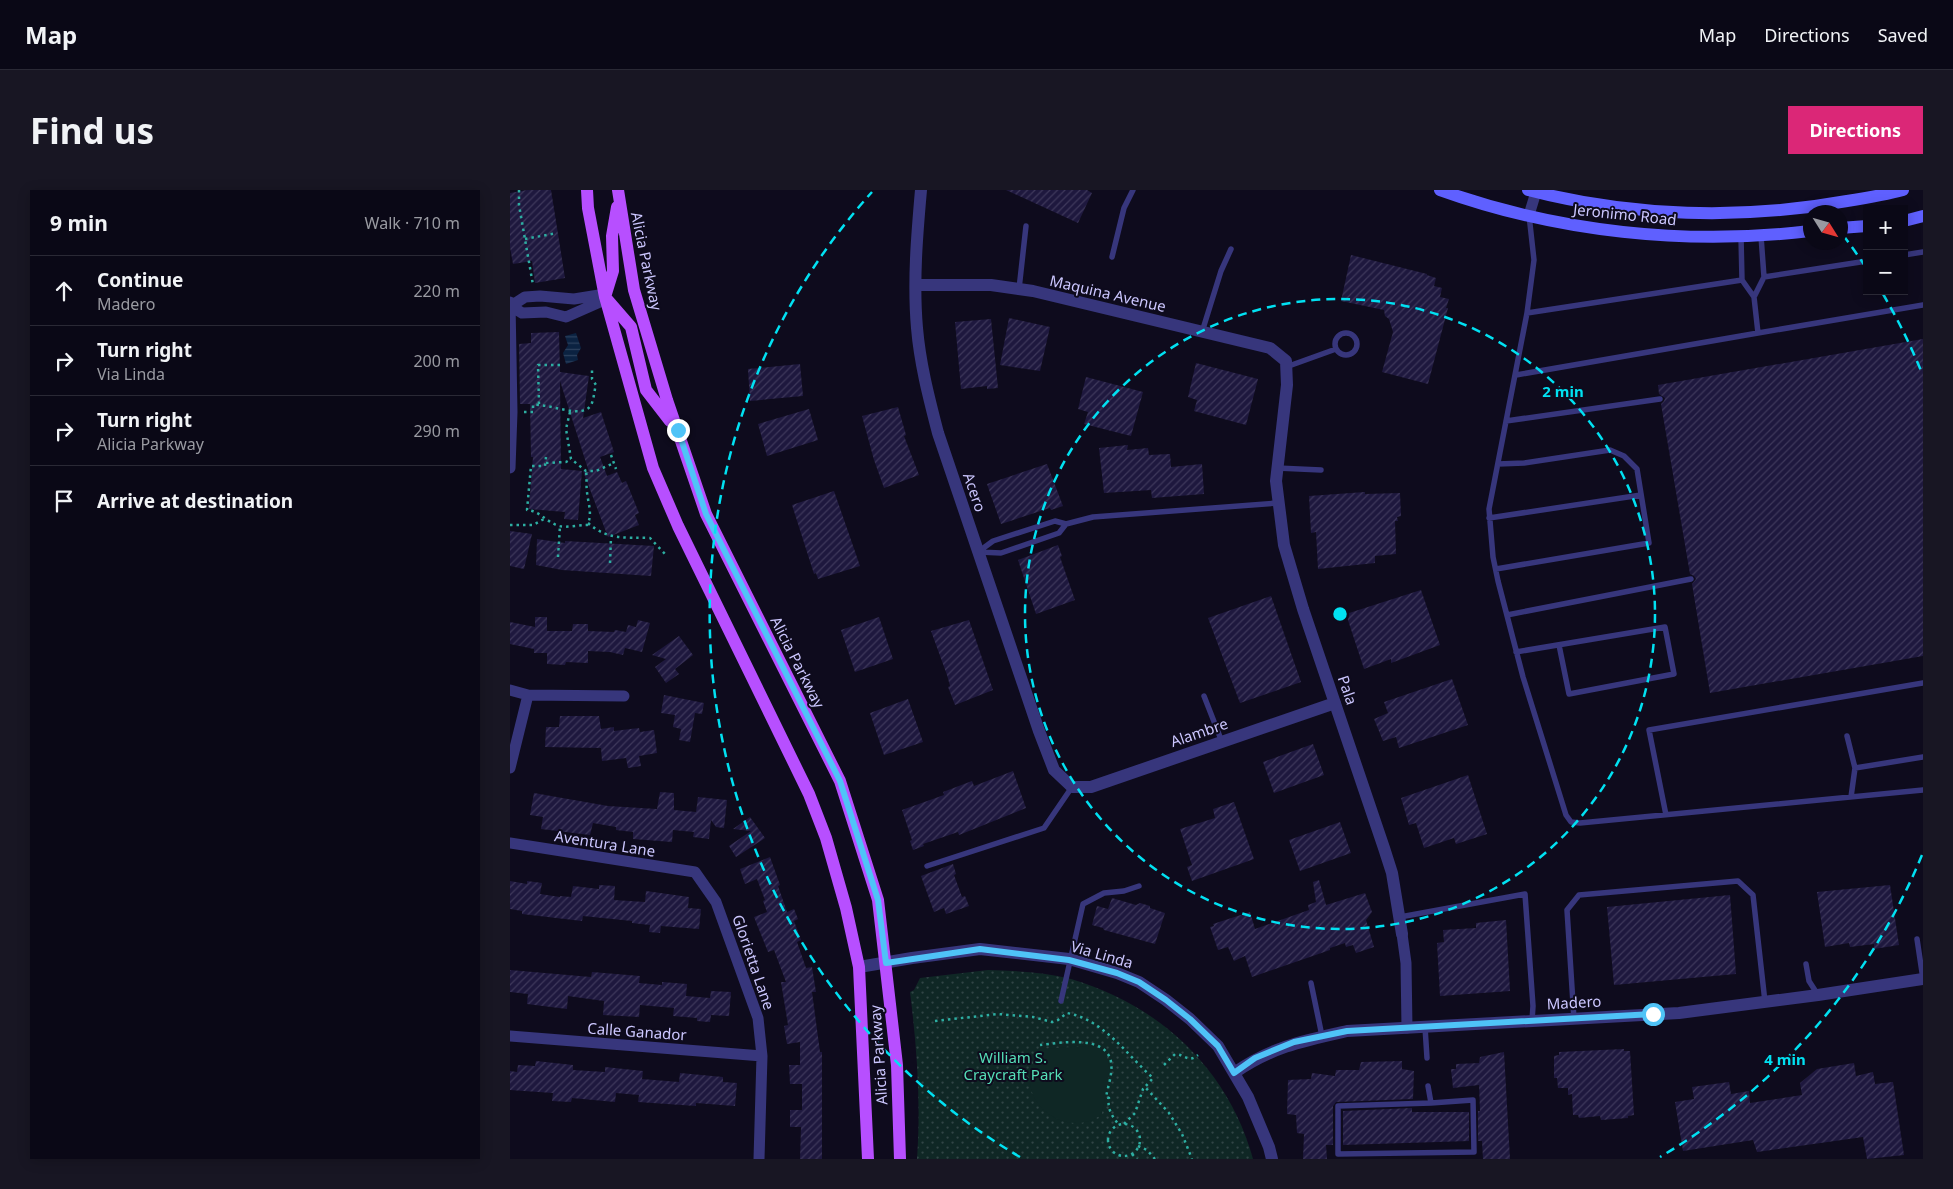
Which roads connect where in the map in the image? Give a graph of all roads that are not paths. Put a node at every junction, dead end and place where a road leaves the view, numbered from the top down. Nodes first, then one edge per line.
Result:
1 (587, 190) edge
2 (921, 190) edge
3 (1133, 190) edge
4 (1440, 190) edge
5 (1903, 190) edge
6 (1533, 191) edge
7 (618, 194) edge
8 (1529, 216) junction
9 (1923, 216) edge
10 (1908, 220) edge
11 (1026, 226) dead end
12 (1863, 226) edge
13 (1848, 227) edge
14 (1803, 232) edge
15 (1762, 236) junction
16 (1742, 237) junction
17 (1231, 249) dead end
18 (1923, 252) edge
19 (1908, 254) edge
20 (1112, 256) dead end
21 (1863, 262) edge
22 (1764, 278) junction
23 (1742, 280) junction
24 (916, 285) junction
25 (1019, 289) junction
26 (605, 297) junction
27 (1754, 297) junction
28 (510, 304) edge
29 (1923, 305) edge
30 (1528, 313) junction
31 (1202, 332) junction
32 (1758, 333) junction
33 (1336, 349) dead end
34 (1286, 364) junction
35 (1516, 375) junction
36 (1660, 399) dead end
37 (1506, 422) junction
38 (678, 430) junction
39 (1498, 464) junction
40 (510, 468) edge
41 (1278, 468) junction
42 (1321, 470) dead end
43 (1641, 495) junction
44 (1278, 503) junction
45 (1490, 518) junction
46 (1066, 524) junction
47 (978, 552) junction
48 (1496, 569) junction
49 (1691, 579) dead end
50 (1507, 615) junction
51 (1559, 645) junction
52 (1516, 652) junction
53 (1923, 683) edge
54 (510, 690) edge
55 (528, 695) junction
56 (624, 696) dead end
57 (1204, 696) dead end
58 (1335, 703) junction
59 (1847, 736) dead end
60 (1222, 742) junction
61 (1923, 757) edge
62 (510, 768) edge
63 (1855, 768) junction
64 (1072, 787) junction
65 (1923, 790) edge
66 (1851, 797) junction
67 (1666, 815) junction
68 (510, 843) edge
69 (927, 866) dead end
70 (695, 872) joint
71 (1139, 886) dead end
72 (1400, 917) junction
73 (1402, 934) joint
74 (1917, 939) dead end
75 (1069, 960) junction
76 (886, 963) junction
77 (1806, 964) dead end
78 (859, 967) junction
79 (1923, 979) edge
80 (1311, 983) dead end
81 (1818, 995) junction
82 (1061, 1001) dead end
83 (1765, 1002) junction
84 (1574, 1019) junction
85 (1532, 1021) junction
86 (1426, 1027) junction
87 (1407, 1028) junction
88 (510, 1036) edge
89 (1322, 1036) junction
90 (762, 1056) junction
91 (1426, 1058) dead end
92 (1234, 1073) junction
93 (1428, 1086) dead end
94 (1430, 1103) junction
95 (759, 1159) edge
96 (868, 1159) edge
97 (900, 1159) edge
98 (1272, 1159) edge

1 - 26 main road, Alicia Parkway
2 - 24 street, Acero
3 - 20 lane
4 - 8 main road, Jeronimo Road
5 - 6 main road, Jeronimo Road
6 - 8 street
7 - 26 main road
7 - 38 main road, Alicia Parkway
8 - 16 main road, Jeronimo Road
8 - 30 lane
9 - 10 main road
11 - 25 lane
12 - 13 main road
14 - 15 main road, Jeronimo Road
15 - 16 main road, Jeronimo Road
15 - 22 lane
16 - 23 lane
17 - 31 lane
18 - 19 lane
21 - 22 lane
22 - 27 lane
23 - 27 lane
23 - 30 lane
24 - 25 street, Maquina Avenue
24 - 47 street, Acero
25 - 31 street, Maquina Avenue
26 - 28 street
26 - 28 street
26 - 38 main road
26 - 78 main road, Alicia Parkway
27 - 32 lane
28 - 40 street
29 - 32 lane
30 - 35 lane
31 - 34 street, Maquina Avenue
32 - 35 lane
33 - 34 lane
34 - 41 street, Pala
35 - 37 lane
36 - 37 lane
37 - 39 lane
38 - 76 main road, Alicia Parkway
39 - 43 lane
39 - 45 lane
41 - 42 lane
41 - 44 street, Pala
43 - 45 lane
43 - 48 lane
44 - 46 lane
44 - 58 street, Pala
45 - 48 lane
46 - 47 lane
46 - 47 lane
47 - 64 street, Acero
48 - 50 lane
49 - 50 lane
50 - 52 lane
51 - 51 lane
51 - 52 lane
52 - 67 lane
53 - 67 lane
54 - 55 street
55 - 56 street
55 - 62 street
57 - 60 lane
58 - 60 street, Alambre
58 - 72 street, Pala
59 - 63 lane
60 - 64 street, Alambre
61 - 63 lane
63 - 66 lane
64 - 69 lane
65 - 66 lane
66 - 67 lane
68 - 70 street, Aventura Lane
70 - 90 street, Glorietta Lane
71 - 75 lane
72 - 73 street, Pala
72 - 85 lane
73 - 87 street, Pala
74 - 79 lane
75 - 76 street, Via Linda
75 - 82 lane
75 - 92 street, Via Linda
76 - 78 street, Via Linda
76 - 97 main road, Alicia Parkway
77 - 81 lane
78 - 96 main road, Alicia Parkway
79 - 81 street, Madero
80 - 89 lane
81 - 83 street, Madero
83 - 84 street, Madero
83 - 84 lane
84 - 85 street, Madero
85 - 86 street, Madero
86 - 87 street, Madero
86 - 91 lane
87 - 89 street, Madero
88 - 90 street, Calle Ganador
89 - 92 street, Madero
90 - 95 street, Glorietta Lane
92 - 98 street, Via Linda
93 - 94 lane
94 - 94 lane

